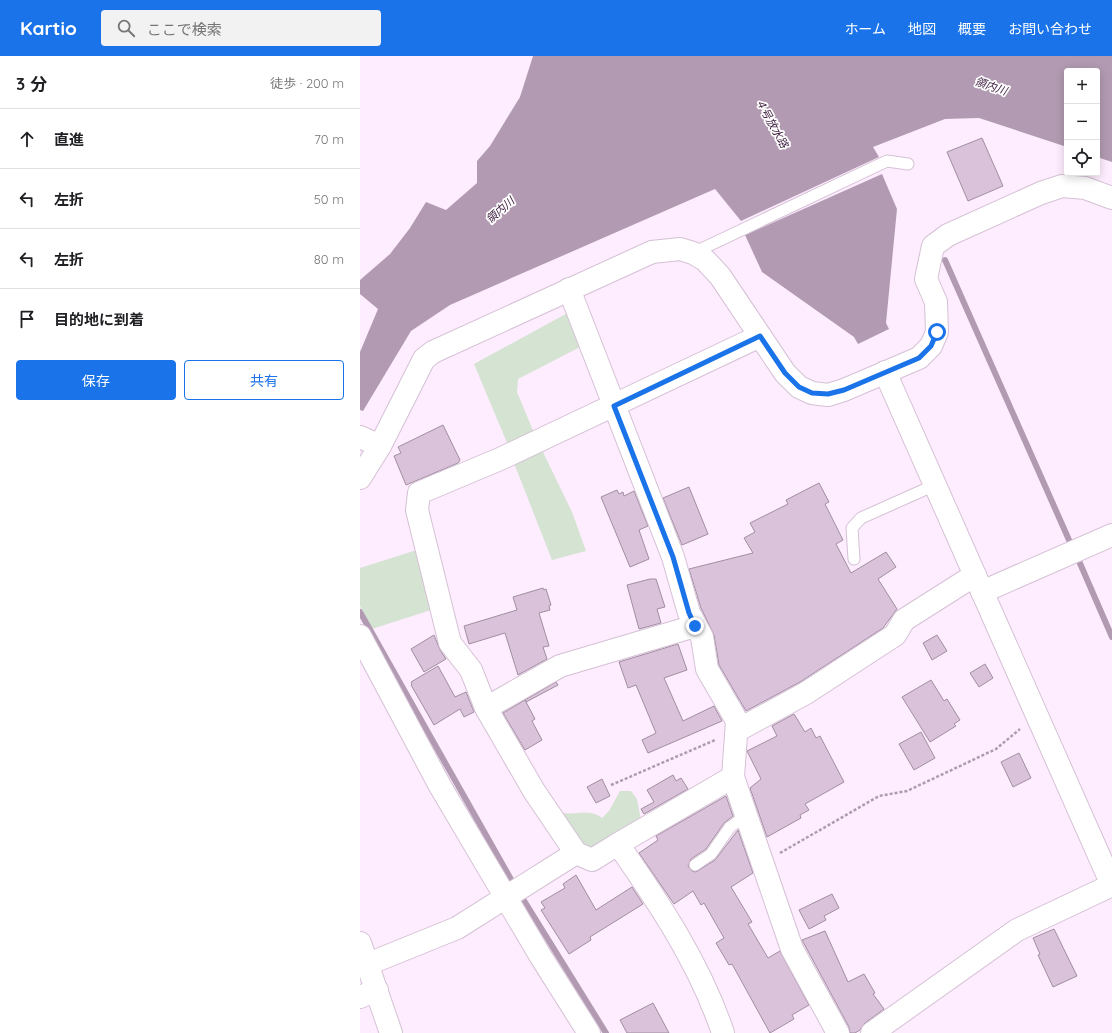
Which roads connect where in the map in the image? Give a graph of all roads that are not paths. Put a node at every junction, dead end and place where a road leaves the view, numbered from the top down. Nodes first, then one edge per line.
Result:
1 (908, 164) dead end
2 (1112, 198) edge
3 (693, 253) junction
4 (569, 289) junction
5 (760, 336) junction
6 (885, 372) junction
7 (614, 406) junction
8 (367, 440) edge
9 (360, 478) edge
10 (935, 485) junction
11 (1112, 535) edge
12 (854, 559) dead end
13 (978, 583) junction
14 (695, 626) junction
15 (360, 636) edge
16 (486, 708) junction
17 (738, 730) junction
18 (733, 777) junction
19 (746, 816) junction
20 (618, 844) junction
21 (576, 853) junction
22 (695, 865) dead end
23 (1112, 885) edge
24 (506, 897) junction
25 (360, 943) edge
26 (368, 964) junction
27 (368, 994) edge
28 (391, 1033) edge
29 (589, 1033) edge
30 (723, 1033) edge
31 (838, 1033) edge
32 (872, 1033) edge

1 - 3 lane
2 - 6 street
3 - 4 street
3 - 5 street
4 - 7 street
4 - 8 street
5 - 6 street
5 - 7 street
6 - 10 street
7 - 14 street
7 - 16 street
8 - 9 street
10 - 12 lane
10 - 13 street
11 - 13 street
13 - 17 street
13 - 23 street
14 - 16 street
14 - 17 street
15 - 24 street
16 - 21 street
17 - 18 street
18 - 19 street
18 - 20 street
19 - 22 lane
19 - 31 street
20 - 21 street
20 - 30 street
21 - 24 street
23 - 32 street
24 - 26 street
24 - 29 street
25 - 26 street
26 - 27 street
27 - 28 street

